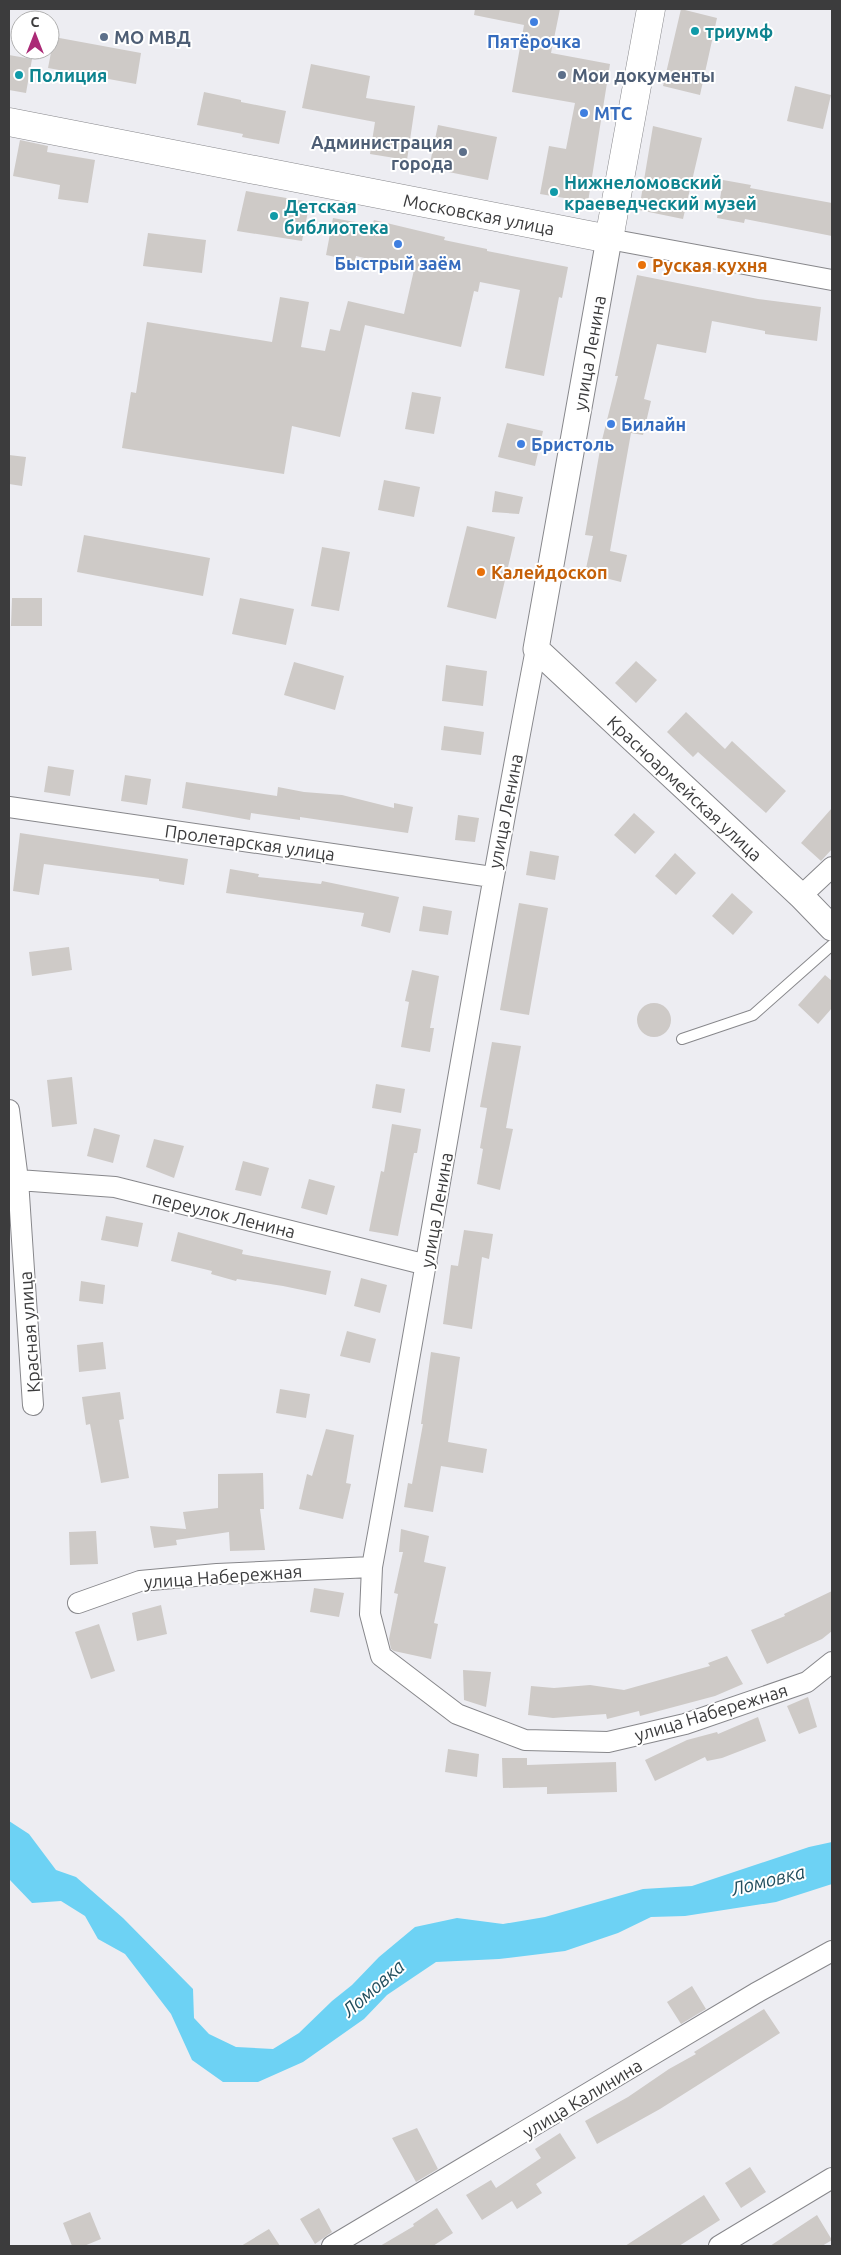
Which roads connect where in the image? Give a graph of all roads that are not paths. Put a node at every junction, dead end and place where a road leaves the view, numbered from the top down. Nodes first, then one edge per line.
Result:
1 (651, 9) edge
2 (9, 122) edge
3 (609, 239) junction
4 (832, 280) edge
5 (536, 649) junction
6 (9, 807) edge
7 (832, 868) edge
8 (492, 877) junction
9 (801, 896) junction
10 (832, 928) edge
11 (832, 945) edge
12 (682, 1039) dead end
13 (9, 1110) edge
14 (18, 1180) junction
15 (427, 1264) junction
16 (33, 1405) dead end
17 (372, 1567) junction
18 (78, 1604) dead end
19 (370, 1614) joint
20 (832, 1662) edge
21 (832, 1951) edge
22 (832, 2178) edge
23 (332, 2246) edge
24 (719, 2246) edge

1 - 3 main road, улица Ленина
2 - 3 main road, Московская улица
3 - 4 street, Московская улица
3 - 5 street, улица Ленина
5 - 8 street, улица Ленина
5 - 9 street, Красноармейская улица
6 - 8 street, Пролетарская улица
7 - 9 street
8 - 15 street, улица Ленина
9 - 10 street, Красноармейская улица
11 - 12 lane
13 - 14 street, Красная улица
14 - 15 street, переулок Ленина
14 - 16 street, Красная улица
15 - 17 street, улица Ленина
17 - 18 street, улица Набережная
17 - 19 street, улица Ленина
19 - 20 street, улица Набережная
21 - 23 street, улица Калинина
22 - 24 street

